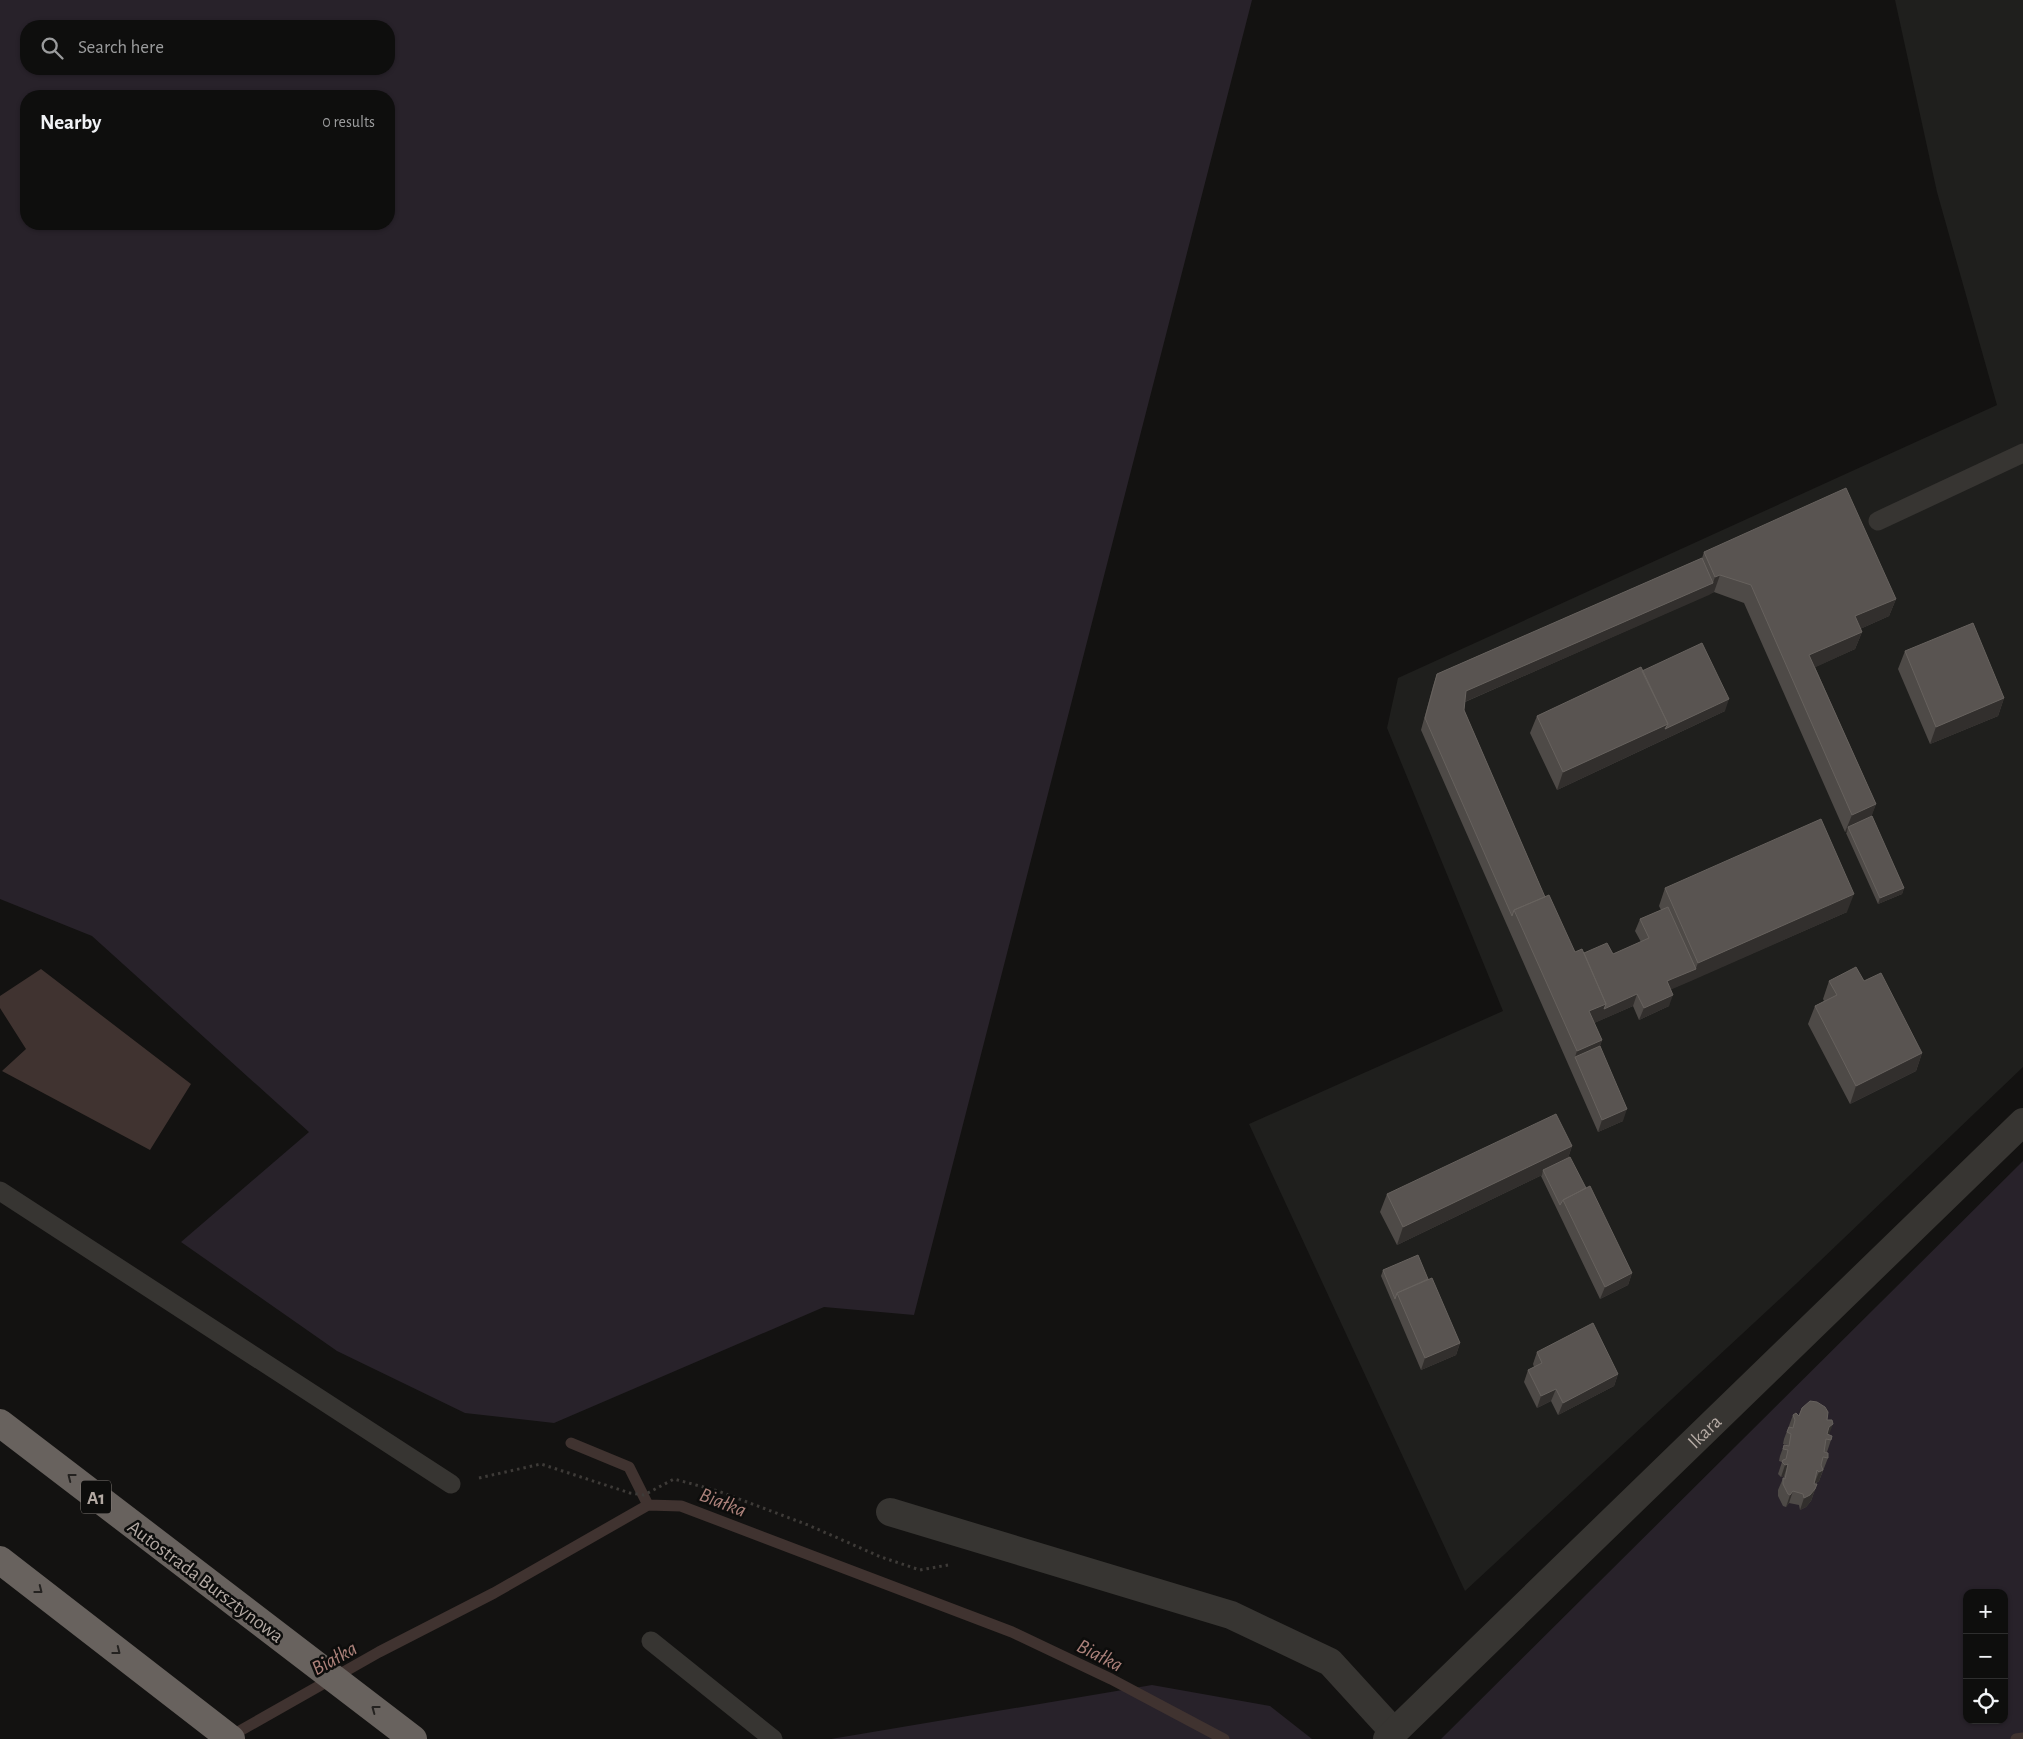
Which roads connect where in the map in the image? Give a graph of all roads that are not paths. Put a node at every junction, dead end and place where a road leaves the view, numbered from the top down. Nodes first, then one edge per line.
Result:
1 (2023, 453) edge
2 (1878, 521) dead end
3 (2023, 1122) edge
4 (0, 1191) edge
5 (0, 1423) edge
6 (451, 1484) road end
7 (890, 1512) dead end
8 (0, 1560) edge
9 (651, 1641) dead end
10 (1391, 1735) edge
11 (231, 1739) edge
12 (413, 1739) edge
13 (773, 1739) edge

1 - 2 lane
3 - 10 street, Ikara
4 - 6 lane
12 -> 5 highway, Autostrada Bursztynowa / A1
7 - 10 street
8 -> 11 highway
9 - 13 lane

